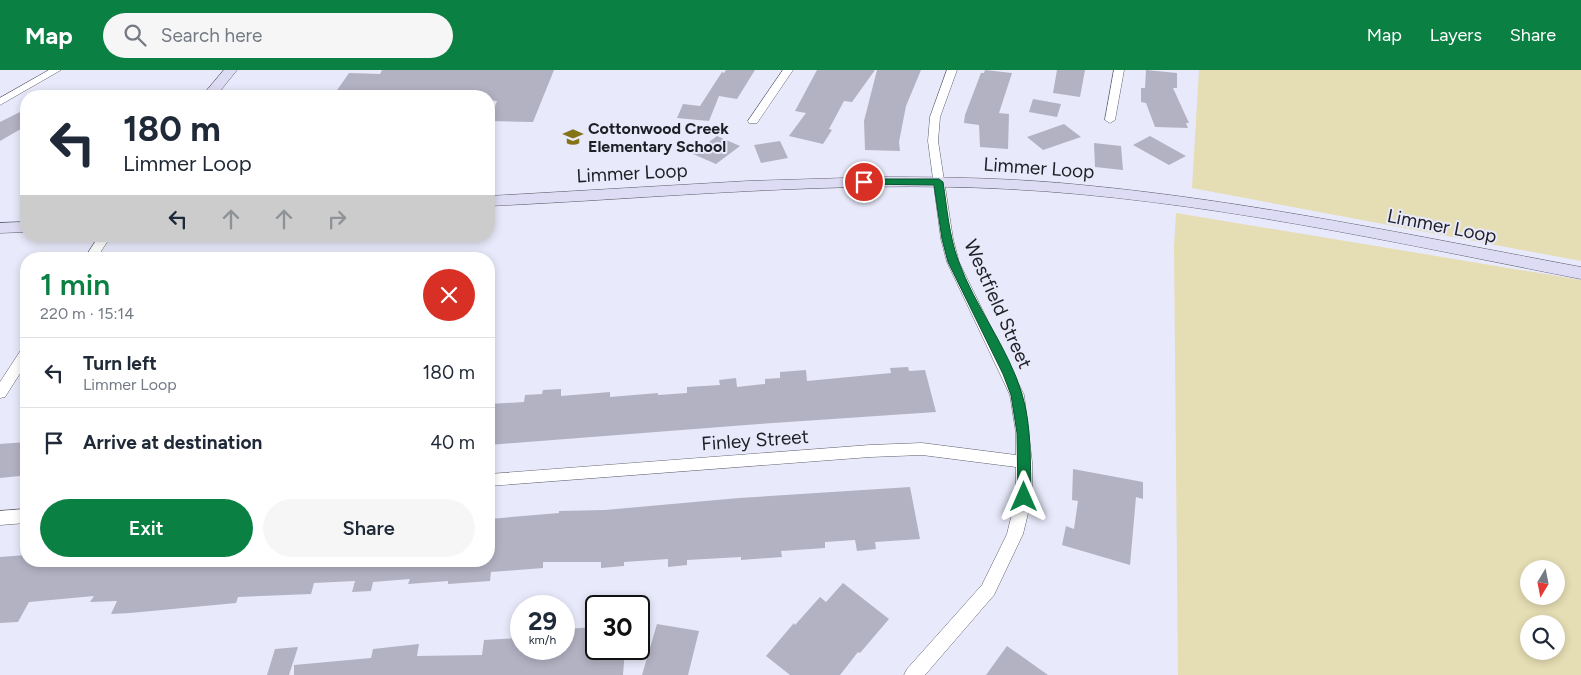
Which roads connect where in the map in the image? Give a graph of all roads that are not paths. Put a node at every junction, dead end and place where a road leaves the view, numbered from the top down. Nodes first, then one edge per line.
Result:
1 (56, 70) edge
2 (231, 70) edge
3 (788, 70) edge
4 (952, 70) edge
5 (1118, 70) edge
6 (21, 90) edge
7 (214, 90) edge
8 (20, 91) edge
9 (0, 102) edge
10 (1110, 120) dead end
11 (753, 121) dead end
12 (939, 182) junction
13 (495, 201) edge
14 (20, 227) edge
15 (0, 228) edge
16 (1581, 273) edge
17 (20, 363) edge
18 (0, 394) edge
19 (1024, 462) junction
20 (495, 480) edge
21 (20, 516) edge
22 (0, 518) edge
23 (913, 675) edge

1 - 6 street
2 - 7 street
3 - 11 street
4 - 12 street
5 - 10 street
8 - 9 street
12 - 13 street, Limmer Loop
12 - 16 street, Limmer Loop
12 - 19 street, Westfield Street
14 - 15 street
17 - 18 street
19 - 20 street, Finley Street
19 - 23 street, Westfield Street
21 - 22 street

